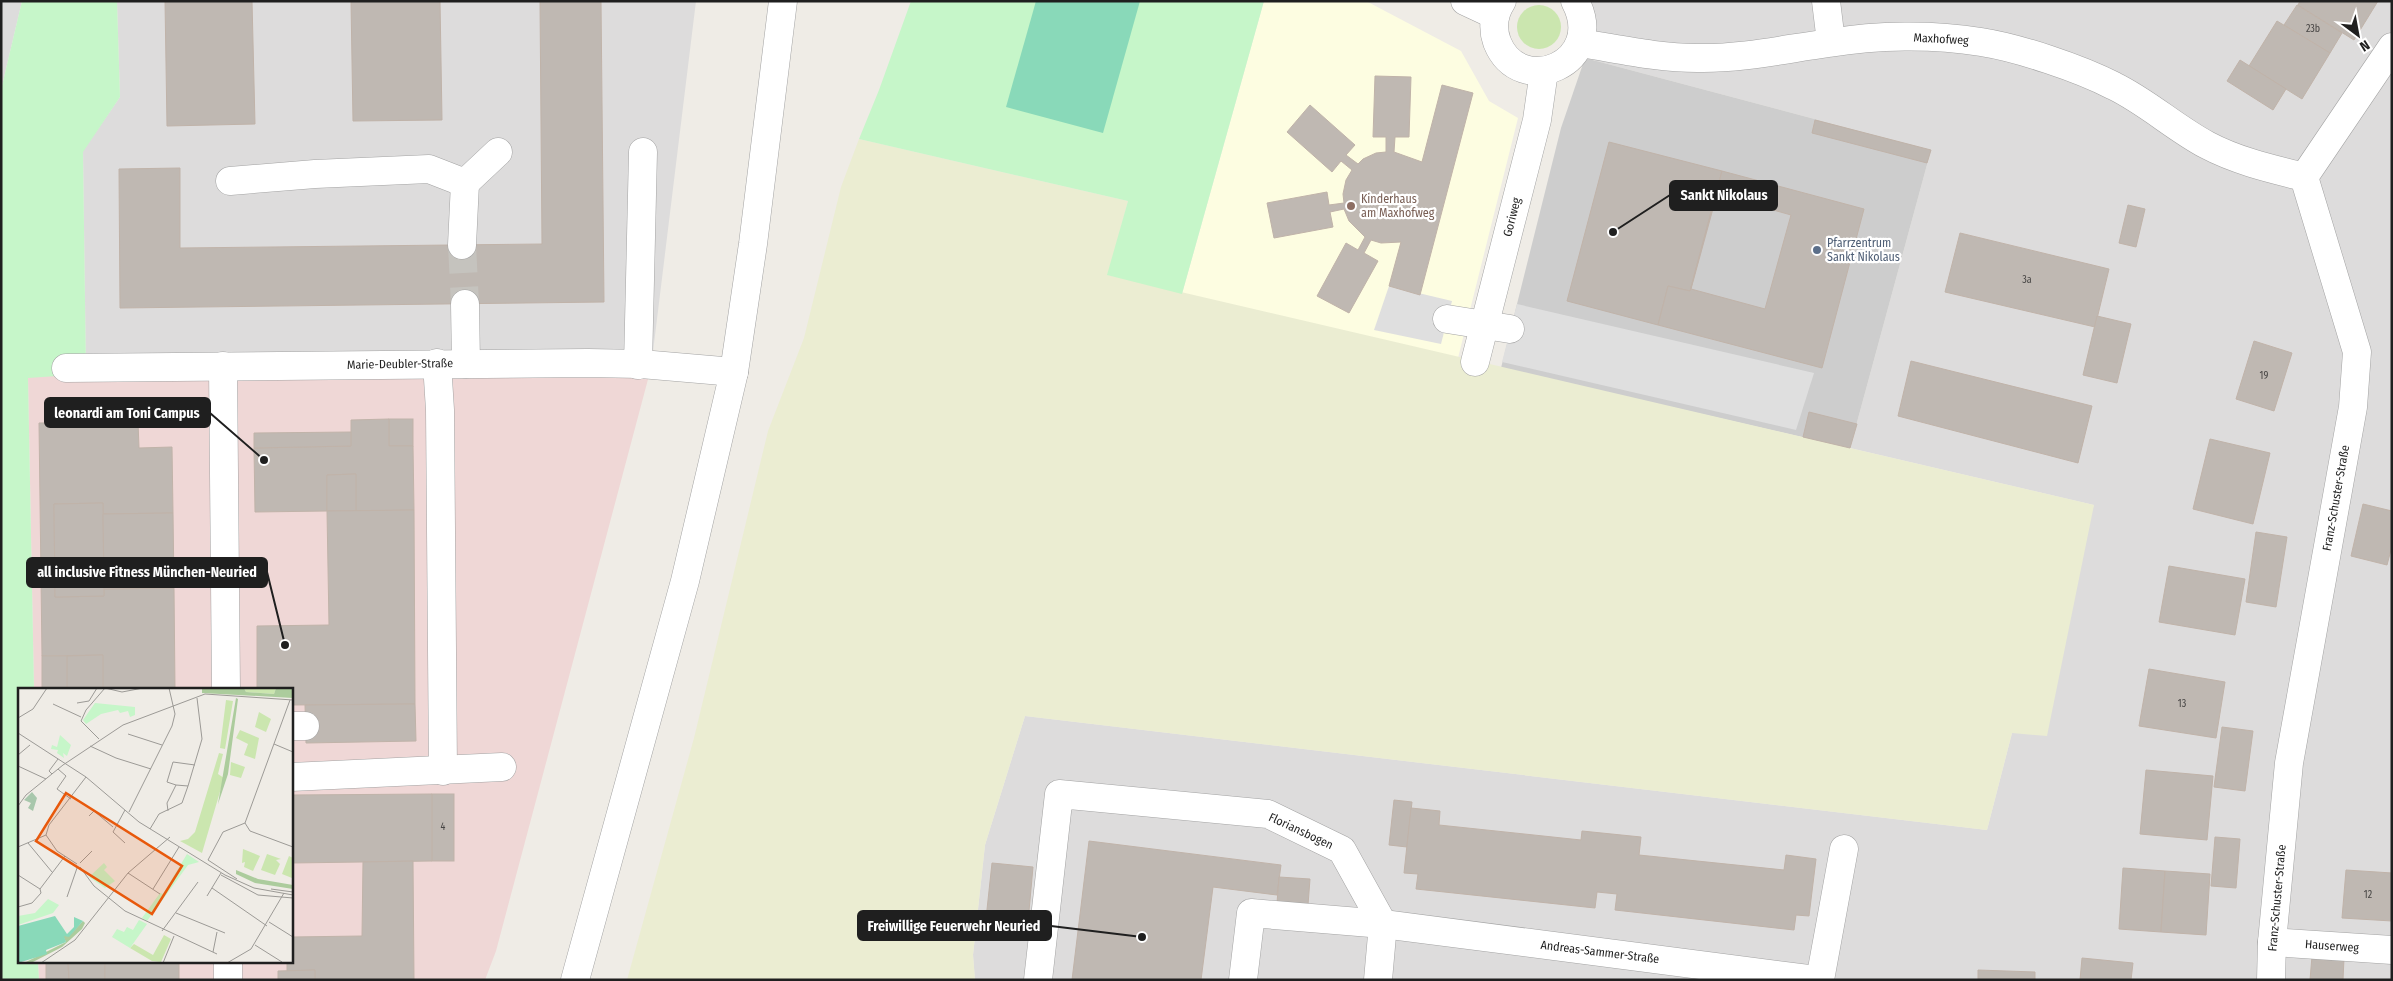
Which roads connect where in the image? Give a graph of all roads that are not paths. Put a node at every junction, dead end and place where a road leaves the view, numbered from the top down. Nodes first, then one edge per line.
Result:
1 (783, 1) edge
2 (792, 1) edge
3 (1465, 1) edge
4 (1575, 1) edge
5 (1826, 1) edge
6 (1499, 8) edge
7 (781, 28) junction
8 (1831, 42) junction
9 (1580, 43) junction
10 (2392, 47) edge
11 (1544, 71) junction
12 (498, 152) dead end
13 (643, 152) dead end
14 (2304, 177) junction
15 (230, 181) dead end
16 (465, 183) junction
17 (462, 245) tunnel mouth
18 (465, 304) tunnel mouth
19 (1447, 319) dead end
20 (1497, 327) junction
21 (1475, 362) dead end
22 (437, 363) junction
23 (466, 364) junction
24 (638, 365) junction
25 (223, 366) junction
26 (66, 368) dead end
27 (734, 372) junction
28 (226, 688) edge
29 (502, 767) dead end
30 (443, 771) junction
31 (292, 777) edge
32 (1844, 849) dead end
33 (609, 858) junction
34 (1383, 924) junction
35 (2272, 942) junction
36 (2392, 950) edge
37 (228, 964) edge
38 (228, 980) edge
39 (557, 980) edge
40 (575, 980) edge
41 (1038, 980) edge
42 (1242, 980) edge
43 (1378, 980) edge
44 (1818, 980) edge
45 (2271, 980) edge

1 - 7 street
2 - 7 street
3 - 6 street
4 - 9 street
5 - 8 street
6 - 11 street
7 - 27 street
8 - 9 street, Maxhofweg
8 - 14 street, Maxhofweg
9 - 11 street
10 - 14 street
11 - 20 street, Goriweg
12 - 16 street
13 - 24 street
14 - 35 street, Franz-Schuster-Straße
15 - 16 street
16 - 17 street
18 - 23 street
19 - 20 street
20 - 21 street, Goriweg
22 - 23 street, Marie-Deubler-Straße
22 - 25 street, Marie-Deubler-Straße
22 - 30 street
23 - 24 street, Marie-Deubler-Straße
24 - 27 street, Marie-Deubler-Straße
25 - 26 street, Marie-Deubler-Straße
25 - 28 street
27 - 33 street
29 - 30 street
30 - 31 street
32 - 44 street, Andreas-Sammer-Straße
33 - 39 street
33 - 40 street
34 - 41 street, Floriansbogen
34 - 42 street, Andreas-Sammer-Straße
34 - 43 street
34 - 44 street, Andreas-Sammer-Straße
35 - 36 street, Hauserweg
35 - 45 street, Franz-Schuster-Straße
37 - 38 street

